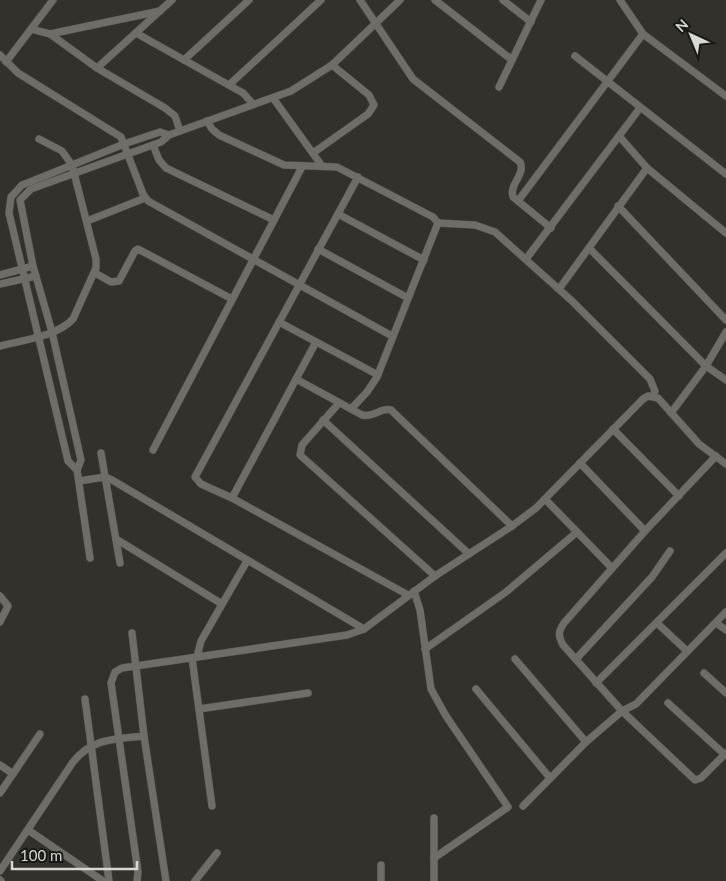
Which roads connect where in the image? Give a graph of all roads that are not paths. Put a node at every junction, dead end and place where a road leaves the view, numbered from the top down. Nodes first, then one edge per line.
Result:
1 (52, 0) edge
2 (172, 0) edge
3 (249, 0) edge
4 (321, 0) edge
5 (360, 0) edge
6 (400, 0) edge
7 (435, 0) edge
8 (503, 0) edge
9 (541, 0) edge
10 (620, 0) edge
11 (160, 11) junction
12 (531, 22) junction
13 (376, 23) junction
14 (31, 29) junction
15 (136, 33) junction
16 (50, 34) junction
17 (643, 34) junction
18 (0, 55) edge
19 (574, 56) dead end
20 (184, 60) junction
21 (512, 60) junction
22 (6, 62) junction
23 (332, 64) junction
24 (97, 68) junction
25 (607, 82) junction
26 (229, 85) junction
27 (499, 87) dead end
28 (726, 96) edge
29 (273, 98) junction
30 (253, 104) junction
31 (640, 108) junction
32 (207, 121) junction
33 (180, 131) junction
34 (169, 135) junction
35 (619, 136) junction
36 (39, 139) dead end
37 (124, 144) junction
38 (153, 145) junction
39 (313, 153) junction
40 (127, 154) junction
41 (72, 165) junction
42 (322, 166) junction
43 (302, 167) junction
44 (646, 168) junction
45 (74, 173) junction
46 (726, 174) edge
47 (358, 177) junction
48 (19, 193) junction
49 (145, 198) junction
50 (518, 201) junction
51 (618, 206) junction
52 (338, 214) junction
53 (274, 220) junction
54 (86, 221) junction
55 (438, 223) junction
56 (551, 228) junction
57 (726, 233) edge
58 (588, 248) junction
59 (318, 249) junction
60 (253, 259) junction
61 (526, 259) junction
62 (424, 260) junction
63 (33, 266) junction
64 (21, 270) junction
65 (95, 273) junction
66 (0, 275) edge
67 (36, 276) junction
68 (23, 279) junction
69 (0, 284) edge
70 (299, 285) junction
71 (559, 289) junction
72 (408, 298) junction
73 (232, 299) junction
74 (726, 320) edge
75 (279, 322) junction
76 (52, 332) junction
77 (726, 332) edge
78 (38, 336) junction
79 (392, 336) junction
80 (316, 342) junction
81 (0, 346) edge
82 (706, 366) junction
83 (378, 375) junction
84 (296, 379) junction
85 (726, 380) edge
86 (653, 396) junction
87 (339, 402) junction
88 (351, 409) junction
89 (671, 413) junction
90 (323, 420) junction
91 (613, 429) junction
92 (153, 450) dead end
93 (102, 452) dead end
94 (716, 456) junction
95 (580, 463) junction
96 (726, 464) edge
97 (78, 470) junction
98 (105, 478) junction
99 (79, 481) junction
100 (679, 496) junction
101 (232, 498) junction
102 (545, 499) junction
103 (512, 526) junction
104 (645, 531) junction
105 (577, 532) junction
106 (116, 540) junction
107 (670, 551) dead end
108 (726, 553) edge
109 (468, 554) junction
110 (90, 558) dead end
111 (247, 561) junction
112 (120, 564) dead end
113 (612, 568) junction
114 (434, 576) junction
115 (411, 593) junction
116 (0, 596) edge
117 (222, 604) junction
118 (726, 612) edge
119 (0, 622) edge
120 (716, 622) junction
121 (657, 623) junction
122 (364, 629) junction
123 (726, 630) edge
124 (132, 633) dead end
125 (425, 649) junction
126 (688, 652) junction
127 (195, 657) junction
128 (515, 659) dead end
129 (576, 659) junction
130 (137, 666) junction
131 (704, 673) dead end
132 (596, 683) junction
133 (476, 689) dead end
134 (308, 693) dead end
135 (726, 693) edge
136 (85, 699) dead end
137 (668, 702) dead end
138 (199, 709) junction
139 (622, 711) junction
140 (40, 734) dead end
141 (144, 736) junction
142 (119, 739) junction
143 (586, 742) junction
144 (90, 745) junction
145 (725, 753) edge
146 (0, 765) edge
147 (13, 774) junction
148 (550, 778) junction
149 (0, 793) edge
150 (212, 806) dead end
151 (523, 806) dead end
152 (434, 818) dead end
153 (28, 830) junction
154 (217, 853) dead end
155 (434, 858) junction
156 (381, 865) dead end
157 (0, 871) edge
158 (103, 881) edge
159 (109, 881) edge
160 (137, 881) edge
161 (166, 881) edge
162 (195, 881) edge
163 (381, 881) edge
164 (434, 881) edge

1 - 14 street
2 - 11 street
3 - 20 street
4 - 26 street
5 - 13 street
6 - 13 street
7 - 21 street
8 - 12 street
9 - 12 street
10 - 17 street
11 - 15 street
11 - 16 street
12 - 21 street
13 - 23 street
13 - 50 street
14 - 16 street
14 - 22 street
15 - 20 street
15 - 24 street
16 - 24 street
17 - 25 street
17 - 28 street
18 - 22 street
19 - 25 street
20 - 26 street
21 - 27 street
22 - 37 street
23 - 29 street
23 - 39 street
24 - 33 street
25 - 31 street
25 - 50 street
26 - 30 street
29 - 30 street
29 - 39 street
30 - 32 street
31 - 35 street
31 - 46 street
32 - 33 street
32 - 43 street
33 - 34 street
34 - 37 street
34 - 38 street
35 - 44 street
35 - 56 street
36 - 41 street
37 - 40 street
37 - 41 street
38 - 40 street
38 - 53 street
39 - 42 street
40 - 45 street
40 - 49 street
41 - 45 street
41 - 48 street
42 - 43 street
42 - 47 street
43 - 53 street
44 - 51 street
44 - 57 street
45 - 48 street
45 - 54 street
47 - 52 street
47 - 55 street
48 - 63 street
48 - 64 street
49 - 54 street
49 - 60 street
50 - 56 street
51 - 58 street
51 - 74 street
52 - 59 street
52 - 62 street
53 - 60 street
54 - 65 street
55 - 61 street
55 - 62 street
56 - 61 street
58 - 71 street
58 - 82 street
59 - 70 street
59 - 72 street
60 - 70 street
60 - 73 street
61 - 71 street
62 - 72 street
63 - 64 street
63 - 67 street
64 - 66 street
64 - 68 street
65 - 73 street
65 - 76 street
67 - 68 street
67 - 76 street
68 - 69 street
68 - 78 street
70 - 75 street
70 - 79 street
71 - 86 street
72 - 79 street
73 - 92 street
75 - 80 street
75 - 101 street
76 - 78 street
76 - 97 street
77 - 82 street
78 - 81 street
78 - 97 street
79 - 83 street
80 - 83 street
80 - 84 street
82 - 85 street
82 - 89 street
83 - 88 street
84 - 87 street
84 - 101 street
86 - 89 street
86 - 91 street
87 - 88 street
87 - 90 street
88 - 103 street
89 - 94 street
90 - 109 street
90 - 114 street
91 - 95 street
91 - 100 street
93 - 98 street
94 - 96 street
94 - 100 street
95 - 102 street
95 - 104 street
97 - 99 street
98 - 99 street
98 - 106 street
98 - 111 street
99 - 110 street
100 - 104 street
101 - 115 street
102 - 103 street
102 - 105 street
103 - 109 street
104 - 113 street
105 - 113 street
105 - 125 street
106 - 112 street
106 - 117 street
107 - 129 street
108 - 121 street
109 - 114 street
111 - 117 street
111 - 122 street
113 - 129 street
114 - 115 street
115 - 122 street
115 - 125 street
116 - 119 street
117 - 127 street
118 - 120 street
120 - 123 street
120 - 126 street
121 - 126 street
121 - 132 street
122 - 127 street
124 - 130 street
125 - 155 street
126 - 139 street
127 - 130 street
127 - 138 street
128 - 143 street
129 - 132 street
130 - 141 street
130 - 142 street
131 - 135 street
132 - 139 street
133 - 148 street
134 - 138 street
136 - 144 street
137 - 145 street
138 - 150 street
139 - 143 street
139 - 145 street
140 - 147 street
141 - 142 street
141 - 161 street
142 - 144 street
142 - 160 street
143 - 148 street
144 - 153 street
144 - 159 street
146 - 147 street
147 - 149 street
148 - 151 street
152 - 155 street
153 - 157 street
153 - 158 street
154 - 162 street
155 - 164 street
156 - 163 street

